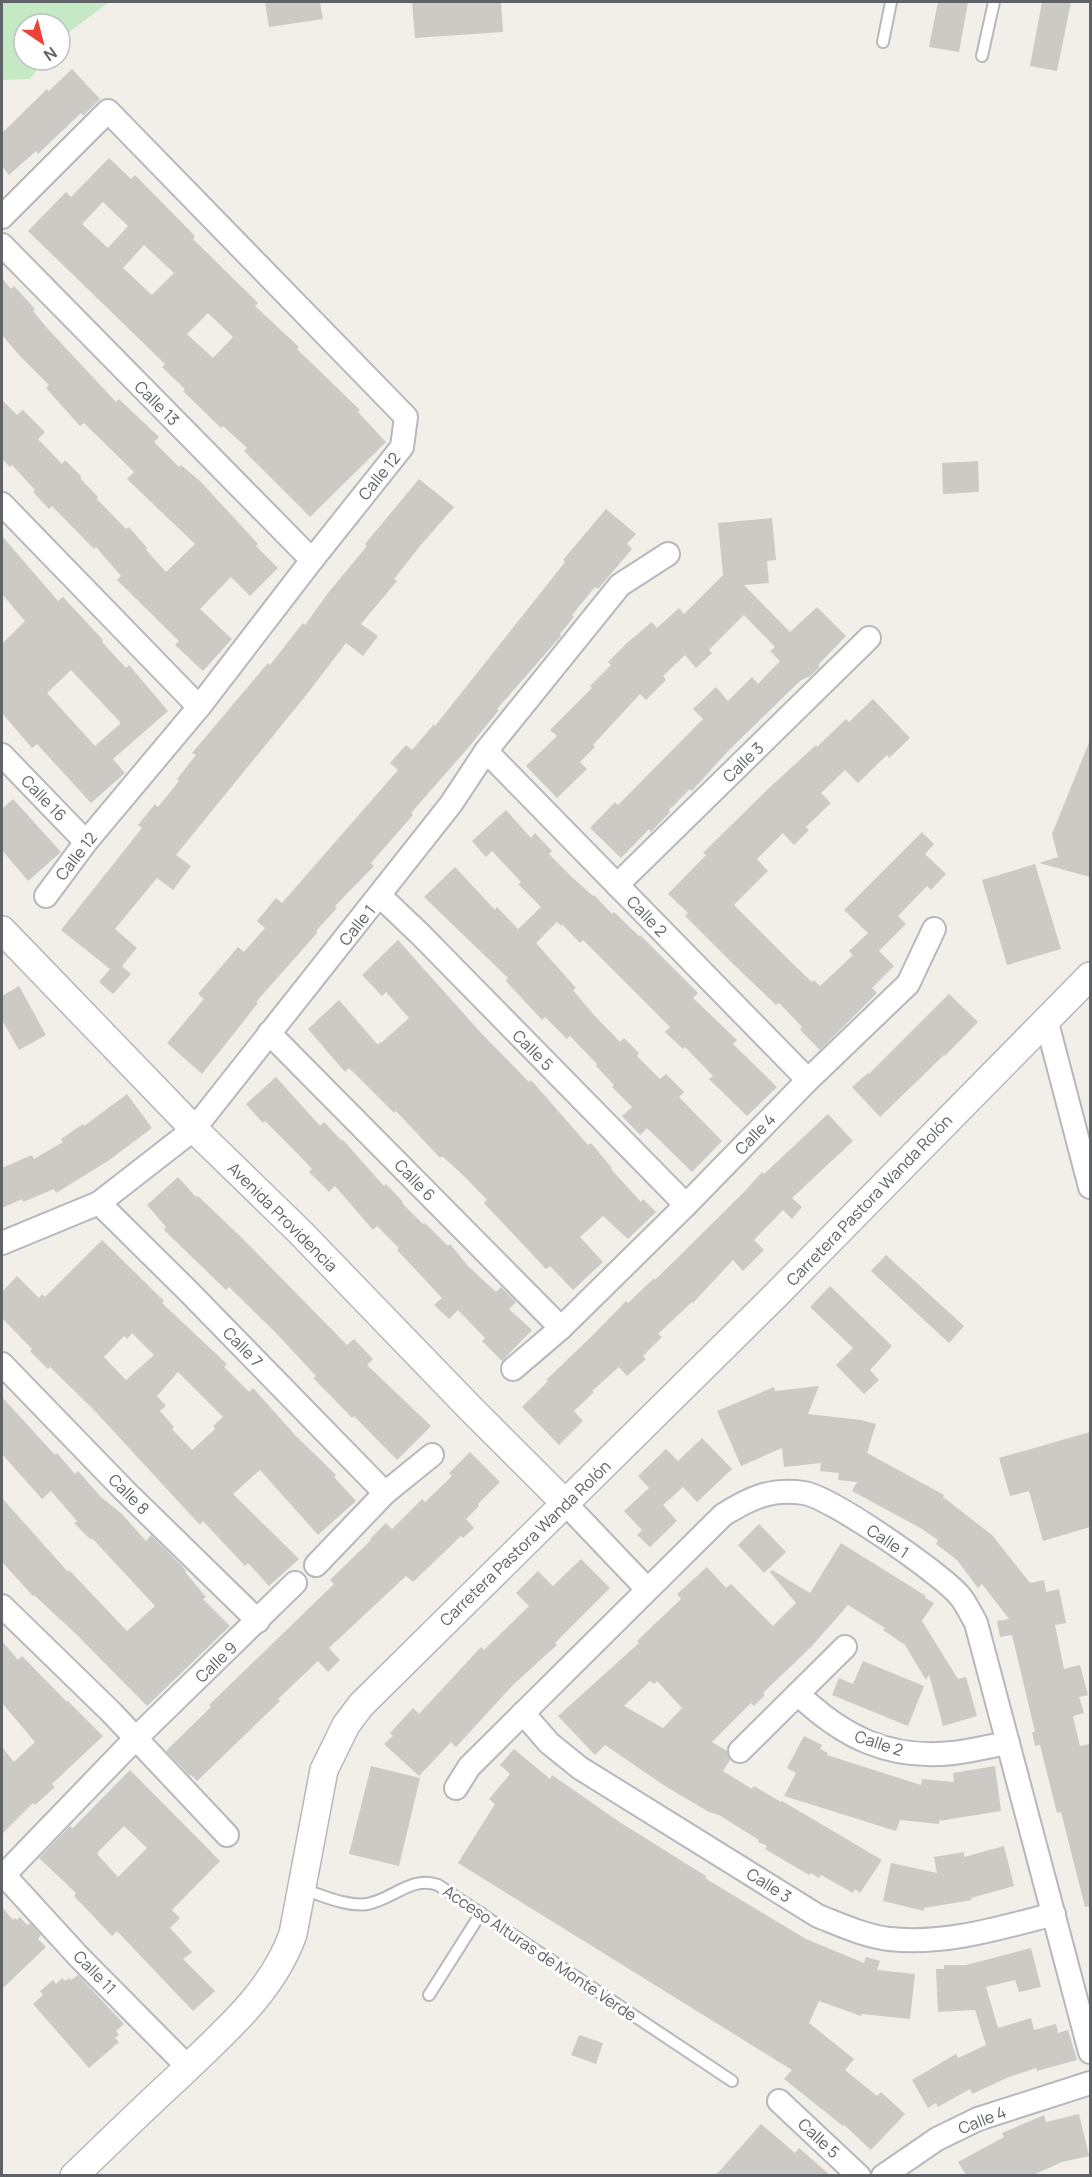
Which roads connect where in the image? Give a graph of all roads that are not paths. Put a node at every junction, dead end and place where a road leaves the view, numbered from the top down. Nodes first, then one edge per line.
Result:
1 (891, 2) edge
2 (994, 2) edge
3 (883, 42) dead end
4 (982, 56) dead end
5 (2, 216) edge
6 (2, 245) edge
7 (2, 504) edge
8 (668, 554) dead end
9 (312, 560) junction
10 (869, 638) dead end
11 (199, 707) junction
12 (486, 751) junction
13 (2, 755) edge
14 (86, 842) junction
15 (617, 885) junction
16 (46, 896) dead end
17 (380, 896) junction
18 (934, 929) dead end
19 (2, 930) edge
20 (1090, 975) edge
21 (1046, 1019) junction
22 (269, 1033) junction
23 (808, 1080) junction
24 (194, 1129) junction
25 (1090, 1187) edge
26 (99, 1203) junction
27 (686, 1205) junction
28 (2, 1243) edge
29 (561, 1328) junction
30 (2, 1364) edge
31 (513, 1369) dead end
32 (432, 1455) dead end
33 (385, 1493) junction
34 (566, 1504) junction
35 (316, 1565) dead end
36 (295, 1583) dead end
37 (647, 1589) junction
38 (2, 1606) edge
39 (258, 1621) junction
40 (845, 1647) dead end
41 (798, 1694) junction
42 (524, 1713) junction
43 (135, 1739) junction
44 (1008, 1743) junction
45 (740, 1750) dead end
46 (456, 1788) dead end
47 (227, 1835) dead end
48 (3, 1876) edge
49 (302, 1889) junction
50 (481, 1913) junction
51 (1054, 1914) junction
52 (429, 1995) dead end
53 (1090, 2052) edge
54 (188, 2067) junction
55 (732, 2081) dead end
56 (1090, 2084) edge
57 (779, 2101) dead end
58 (74, 2175) edge
59 (859, 2175) edge
60 (883, 2175) edge

1 - 3 lane
2 - 4 lane
5 - 9 street, Calle 12
6 - 9 street, Calle 13
7 - 11 street
8 - 12 street, Calle 1
9 - 11 street, Calle 12
10 - 15 street, Calle 3
11 - 14 street, Calle 12
12 - 15 street, Calle 2
12 - 17 street, Calle 1
13 - 14 street, Calle 16
14 - 16 street, Calle 12
15 - 23 street, Calle 2
17 - 22 street, Calle 1
17 - 27 street, Calle 5
18 - 23 street, Calle 4
19 - 24 street, Avenida Providencia
20 - 21 street, Carretera Pastora Wanda Rolón
21 - 25 street
21 - 34 street, Carretera Pastora Wanda Rolón
22 - 24 street, Calle 1
22 - 29 street, Calle 6
23 - 27 street, Calle 4
24 - 26 street, Calle 1
24 - 34 street, Avenida Providencia
26 - 28 street, Calle 1
26 - 33 street, Calle 7
27 - 29 street, Calle 4
29 - 31 street, Calle 4
30 - 39 street, Calle 8
32 - 33 street
33 - 35 street
34 - 37 street
34 - 49 street, Carretera Pastora Wanda Rolón
36 - 39 street, Calle 9
37 - 42 street, Calle 1
37 - 44 street, Calle 1
38 - 43 street
39 - 43 street, Calle 9
40 - 41 street
41 - 44 street, Calle 2
41 - 45 street
42 - 46 street, Calle 1
42 - 51 street, Calle 3
43 - 47 street
43 - 48 street, Calle 9
44 - 51 street, Calle 1
48 - 54 street, Calle 11
49 - 50 lane, Acceso Alturas de Monte Verde
49 - 54 street, Carretera Pastora Wanda Rolón
50 - 52 lane
50 - 55 lane, Acceso Alturas de Monte Verde
51 - 53 street, Calle 1
54 - 58 street, Carretera Pastora Wanda Rolón
56 - 60 street, Calle 4
57 - 59 street, Calle 5

